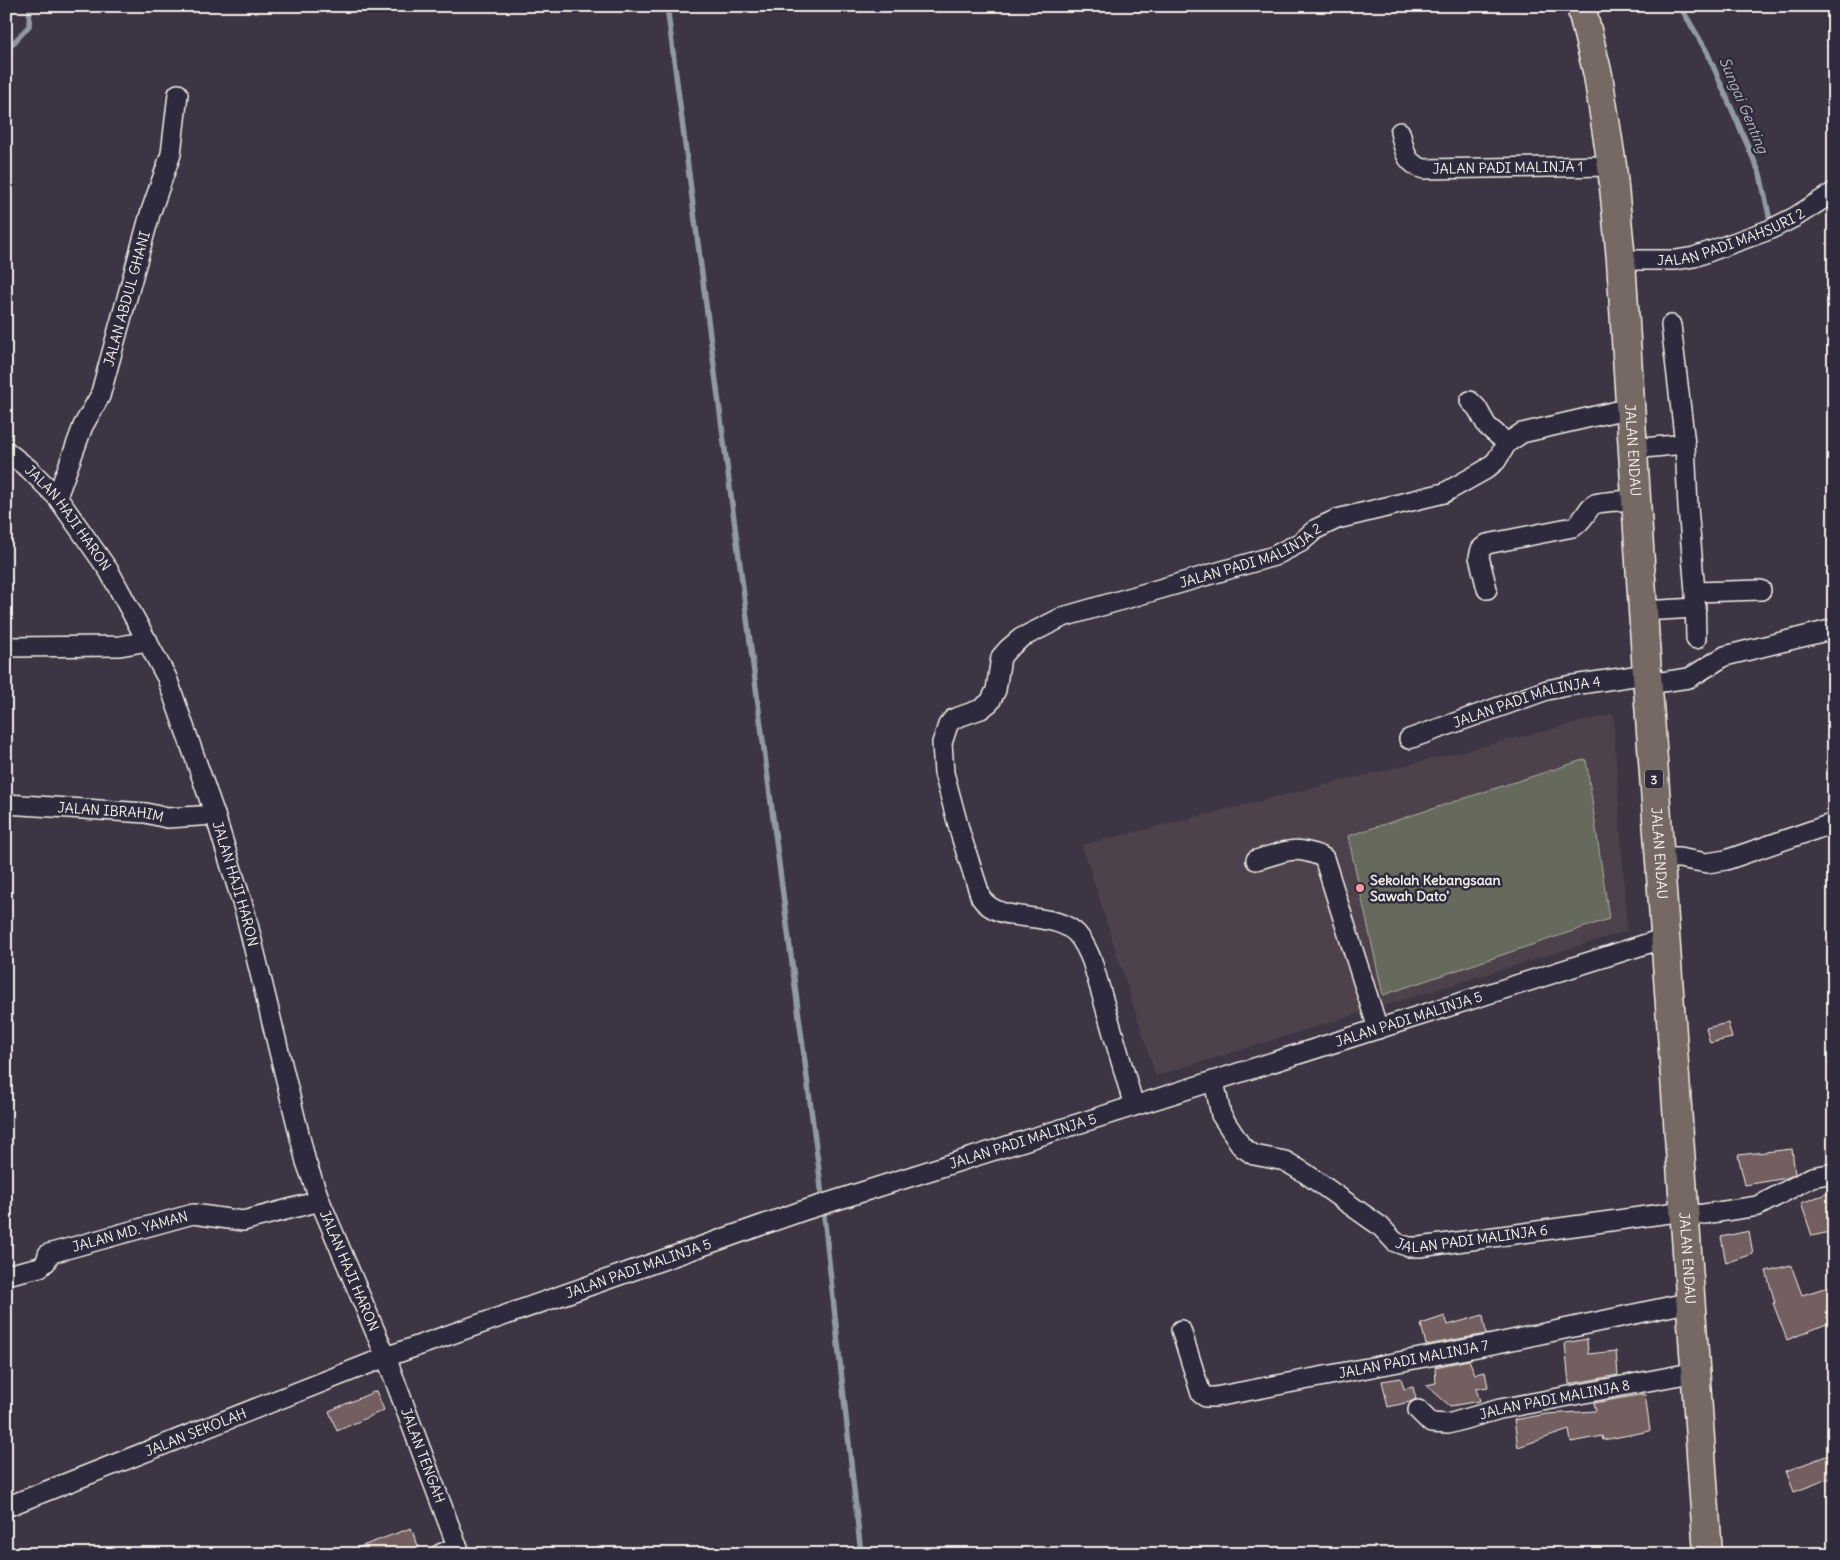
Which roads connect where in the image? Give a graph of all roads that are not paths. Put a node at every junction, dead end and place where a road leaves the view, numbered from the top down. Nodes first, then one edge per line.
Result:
1 (1582, 6) edge
2 (178, 94) dead end
3 (1400, 132) dead end
4 (1612, 166) junction
5 (1834, 192) edge
6 (1620, 260) junction
7 (1671, 325) dead end
8 (1470, 401) dead end
9 (1630, 408) junction
10 (1508, 443) junction
11 (1685, 444) junction
12 (1633, 449) junction
13 (6, 451) edge
14 (56, 497) junction
15 (1636, 500) junction
16 (1488, 589) dead end
17 (1761, 590) dead end
18 (1695, 600) junction
19 (1643, 611) junction
20 (1834, 629) edge
21 (1696, 638) dead end
22 (148, 641) junction
23 (6, 647) edge
24 (1647, 679) junction
25 (1409, 739) dead end
26 (6, 804) edge
27 (215, 815) junction
28 (1834, 823) edge
29 (1660, 858) junction
30 (1256, 860) dead end
31 (1665, 938) junction
32 (1378, 1029) junction
33 (1214, 1081) junction
34 (1134, 1106) junction
35 (1834, 1173) edge
36 (320, 1201) junction
37 (1684, 1214) junction
38 (6, 1275) edge
39 (1691, 1302) junction
40 (1181, 1330) dead end
41 (386, 1357) junction
42 (1696, 1372) junction
43 (1418, 1410) dead end
44 (6, 1507) edge
45 (459, 1550) edge
46 (440, 1554) edge
47 (1708, 1554) edge

1 - 4 highway, JALAN ENDAU / 3
2 - 14 street, JALAN ABDUL GHANI
3 - 4 street, JALAN PADI MALINJA 1
4 - 6 highway, JALAN ENDAU / 3
5 - 6 street, JALAN PADI MAHSURI 2
6 - 9 highway, JALAN ENDAU / 3
7 - 11 street
8 - 10 street
9 - 10 street, JALAN PADI MALINJA 2
9 - 12 highway, JALAN ENDAU / 3
10 - 34 street, JALAN PADI MALINJA 2
11 - 12 street
11 - 18 street
12 - 15 highway, JALAN ENDAU / 3
13 - 14 street, JALAN HAJI HARON
14 - 22 street, JALAN HAJI HARON
15 - 16 street
15 - 19 highway, JALAN ENDAU / 3
17 - 18 street
18 - 19 street
18 - 21 street
19 - 24 highway, JALAN ENDAU / 3
20 - 24 street, JALAN PADI MALINJA 4
22 - 23 street
22 - 27 street, JALAN HAJI HARON
24 - 25 street, JALAN PADI MALINJA 4
24 - 29 highway, JALAN ENDAU / 3
26 - 27 street, JALAN IBRAHIM
27 - 36 street, JALAN HAJI HARON
28 - 29 street
29 - 31 highway, JALAN ENDAU / 3
30 - 32 street
31 - 32 street, JALAN PADI MALINJA 5
31 - 37 highway, JALAN ENDAU / 3
32 - 33 street, JALAN PADI MALINJA 5
33 - 34 street, JALAN PADI MALINJA 5
33 - 37 street, JALAN PADI MALINJA 6
34 - 41 street, JALAN PADI MALINJA 5
35 - 37 street, JALAN PADI MALINJA 6
36 - 38 street, JALAN MD. YAMAN
36 - 41 street, JALAN HAJI HARON
37 - 39 highway, JALAN ENDAU / 3
39 - 40 street, JALAN PADI MALINJA 7
39 - 42 highway, JALAN ENDAU / 3
41 - 44 street, JALAN SEKOLAH
41 - 45 street, JALAN TENGAH
42 - 43 street, JALAN PADI MALINJA 8
42 - 47 highway, JALAN ENDAU / 3
45 - 46 street

